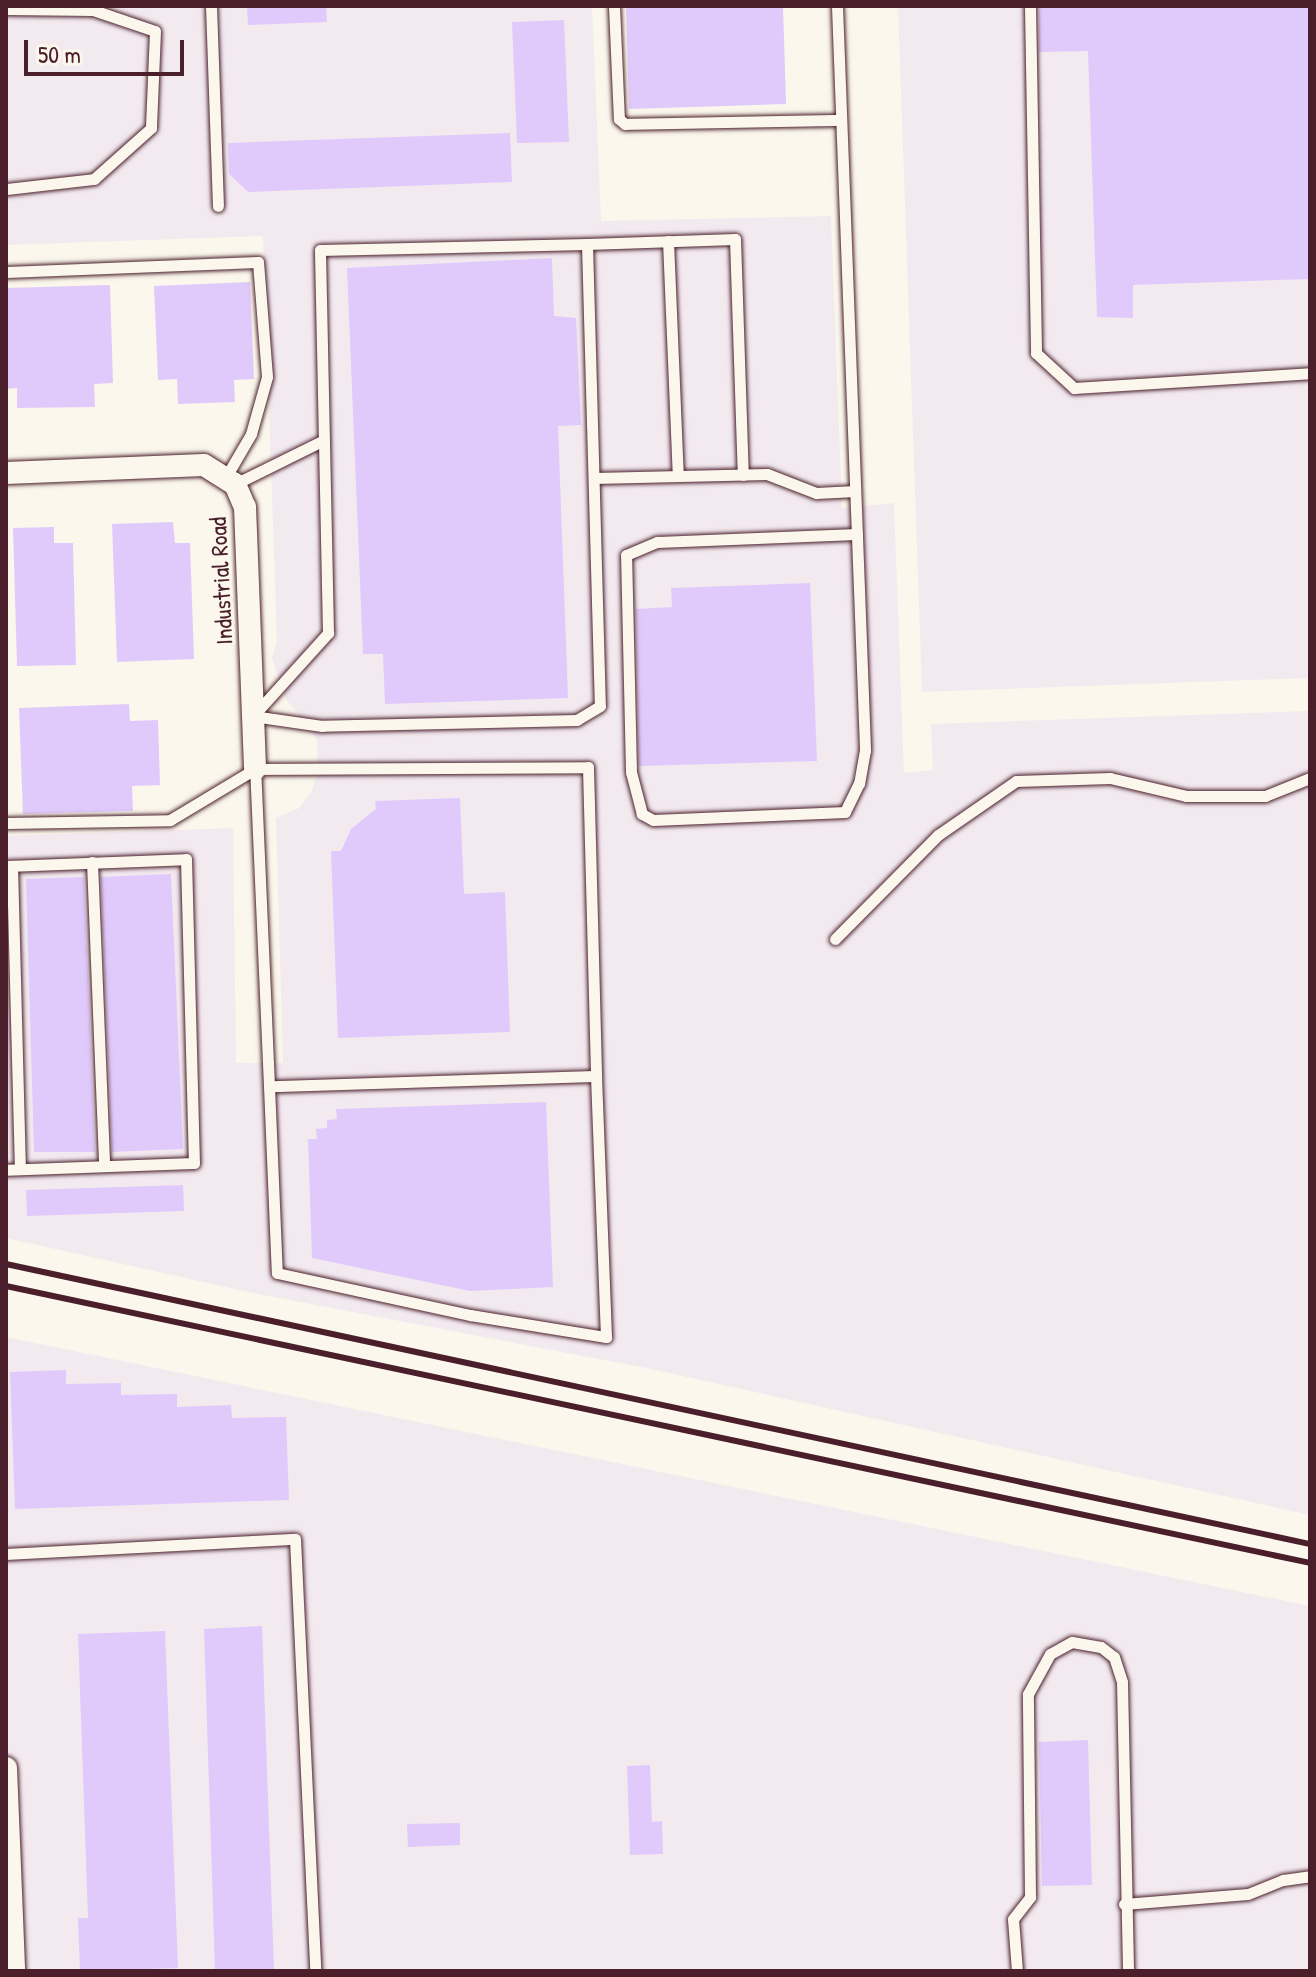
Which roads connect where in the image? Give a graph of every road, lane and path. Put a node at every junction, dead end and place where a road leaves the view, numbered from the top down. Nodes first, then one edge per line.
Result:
1 (211, 6) edge
2 (614, 6) edge
3 (837, 6) edge
4 (1030, 6) edge
5 (6, 9) edge
6 (841, 120) junction
7 (6, 189) edge
8 (218, 206) dead end
9 (668, 241) junction
10 (587, 244) junction
11 (6, 272) edge
12 (1310, 373) edge
13 (324, 440) junction
14 (6, 473) edge
15 (743, 475) junction
16 (678, 476) junction
17 (594, 478) junction
18 (231, 480) junction
19 (855, 491) junction
20 (857, 534) junction
21 (253, 716) junction
22 (255, 769) junction
23 (1310, 778) edge
24 (6, 823) edge
25 (92, 862) junction
26 (9, 866) edge
27 (835, 939) dead end
28 (596, 1076) junction
29 (269, 1086) junction
30 (104, 1166) junction
31 (20, 1169) junction
32 (6, 1170) edge
33 (6, 1554) edge
34 (6, 1768) edge
35 (8, 1831) edge
36 (1310, 1876) edge
37 (9, 1901) edge
38 (1124, 1904) junction
39 (14, 1971) edge
40 (315, 1971) edge
41 (1017, 1971) edge
42 (1128, 1971) edge

1 - 8 lane
2 - 6 lane
3 - 6 lane
4 - 12 lane
5 - 7 lane
6 - 19 lane
9 - 10 lane
9 - 15 lane
9 - 16 lane
10 - 13 lane
10 - 17 lane
11 - 18 lane
13 - 18 lane
13 - 21 lane
14 - 18 street
15 - 16 lane
15 - 19 lane
16 - 17 lane
17 - 21 lane
18 - 21 street, Industrial Road
19 - 20 lane
20 - 20 lane
21 - 22 street, Industrial Road
22 - 24 lane
22 - 28 lane
22 - 29 lane
23 - 27 lane
25 - 26 lane
25 - 30 lane
25 - 30 lane
26 - 31 lane
28 - 29 lane
28 - 29 lane
30 - 31 lane
31 - 32 lane
33 - 40 lane
34 - 35 street
35 - 37 street
36 - 38 lane
37 - 39 street
38 - 41 lane
38 - 42 lane

